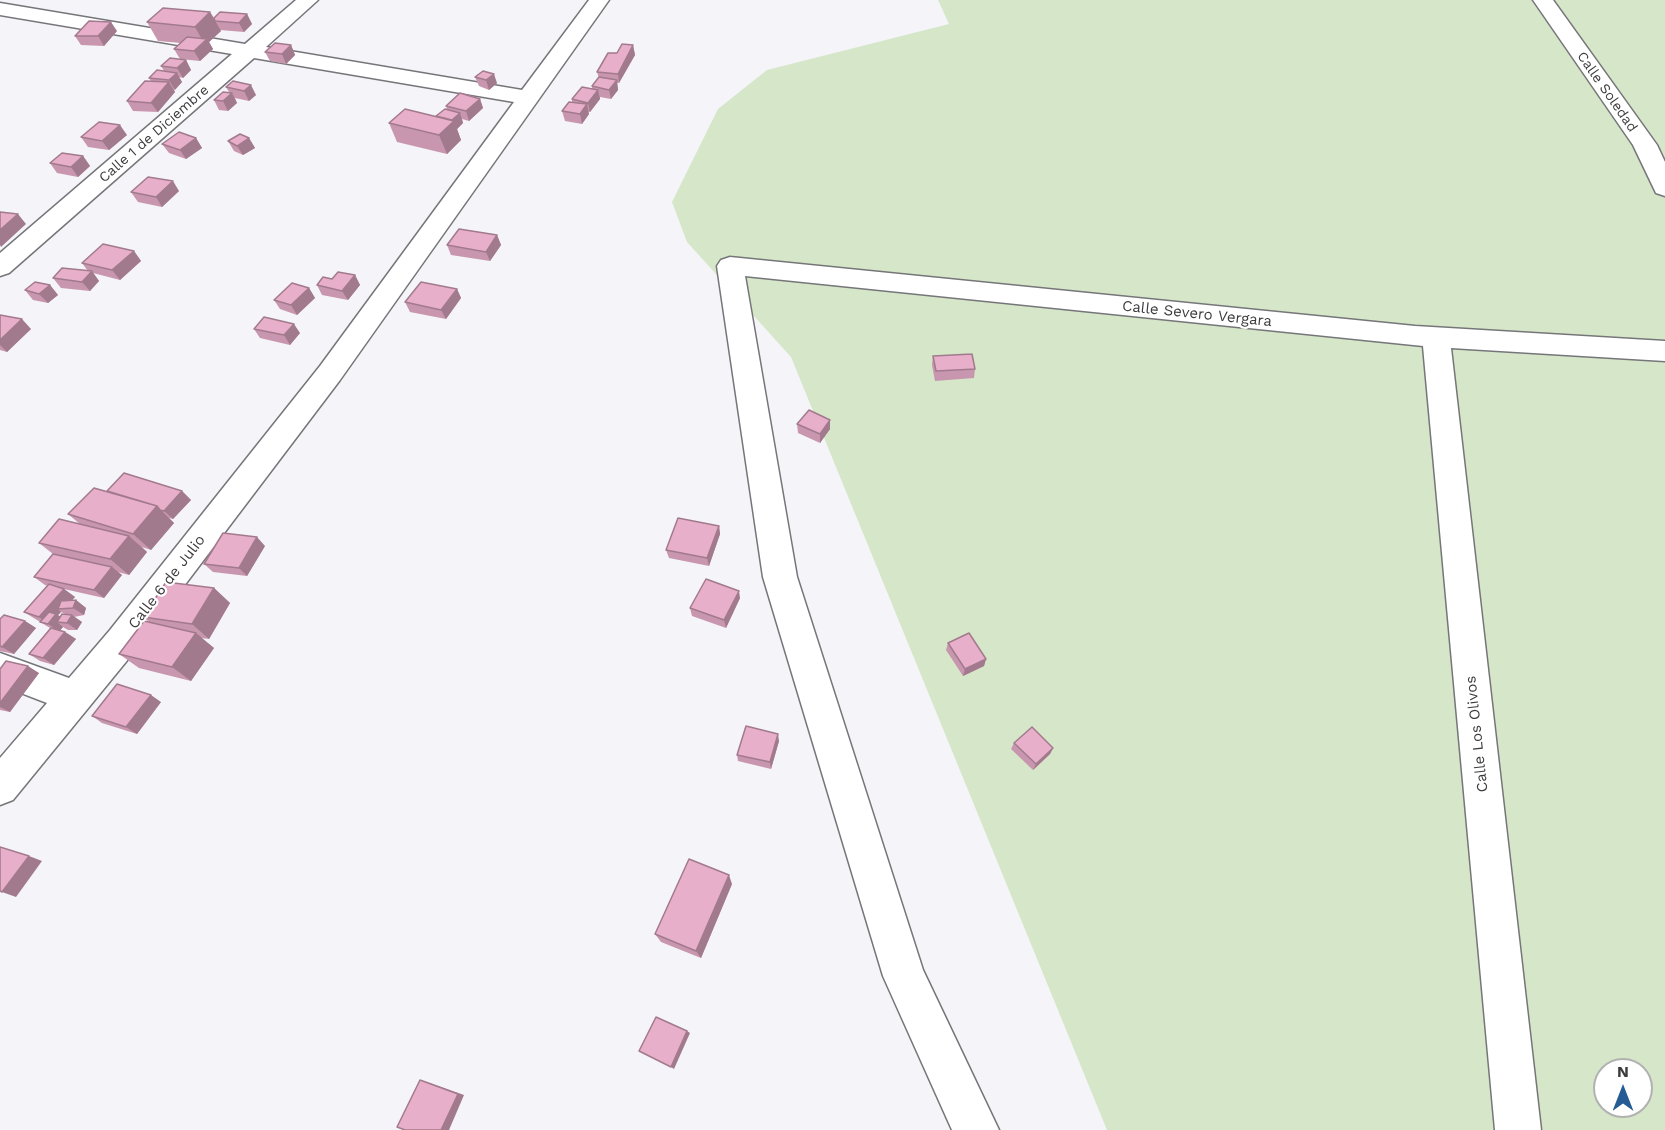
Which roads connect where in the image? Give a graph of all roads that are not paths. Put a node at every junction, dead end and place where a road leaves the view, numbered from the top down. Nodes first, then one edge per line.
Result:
1 (308, 0) edge
2 (599, 0) edge
3 (1543, 0) edge
4 (0, 9) edge
5 (250, 50) junction
6 (529, 98) junction
7 (1665, 188) edge
8 (0, 267) edge
9 (1436, 337) junction
10 (1665, 351) edge
11 (0, 669) edge
12 (75, 698) junction
13 (0, 787) edge
14 (976, 1130) edge
15 (1518, 1130) edge

1 - 5 street, Calle 1 de Diciembre
2 - 6 street, Calle 6 de Julio
3 - 7 street, Calle Soledad
4 - 5 street
5 - 6 street
5 - 8 street, Calle 1 de Diciembre
6 - 12 street, Calle 6 de Julio
9 - 10 street, Calle Severo Vergara
9 - 14 street, Calle Severo Vergara
9 - 15 street, Calle Los Olivos
11 - 12 street
12 - 13 street, Calle 6 de Julio

